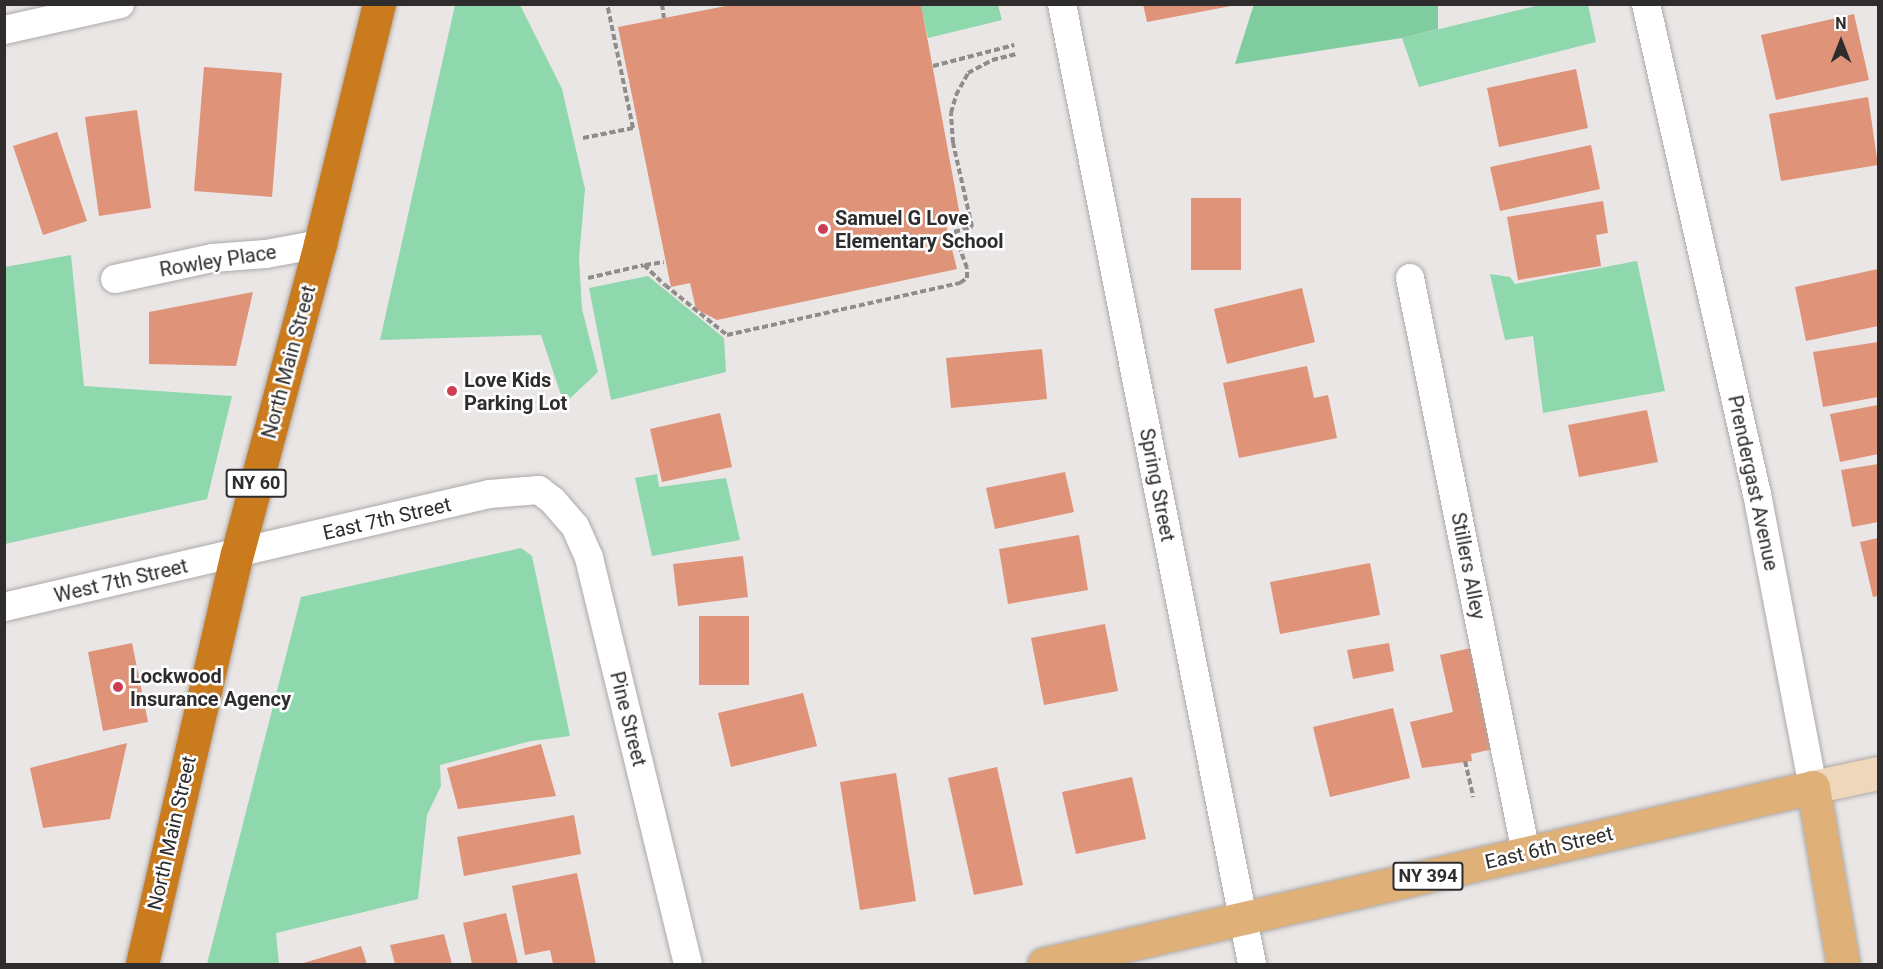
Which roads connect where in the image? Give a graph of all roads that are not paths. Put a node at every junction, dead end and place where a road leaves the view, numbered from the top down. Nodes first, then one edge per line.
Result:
1 (120, 4) edge
2 (379, 4) edge
3 (1062, 4) edge
4 (1647, 4) edge
5 (4, 30) edge
6 (320, 244) junction
7 (1410, 278) dead end
8 (115, 279) dead end
9 (539, 490) joint
10 (237, 554) junction
11 (4, 607) edge
12 (1878, 773) edge
13 (1812, 787) junction
14 (1526, 853) junction
15 (1243, 918) junction
16 (135, 964) edge
17 (688, 964) edge
18 (1044, 964) edge
19 (1252, 964) edge
20 (1843, 964) edge

1 - 5 street
2 - 6 highway, North Main Street / NY 60
3 - 15 street, Spring Street
4 - 13 street, Prendergast Avenue
6 - 8 street, Rowley Place
6 - 10 highway, North Main Street / NY 60
7 - 14 street, Stillers Alley
9 - 10 street, East 7th Street
9 - 17 street, Pine Street
10 - 11 street, West 7th Street
10 - 16 highway, North Main Street / NY 60
12 - 13 street, East 6th Street
13 - 14 main road, East 6th Street / NY 394
13 - 20 main road, Prendergast Avenue
14 - 15 main road, East 6th Street / NY 394
15 - 18 main road, East 6th Street / NY 394
15 - 19 street, Spring Street

